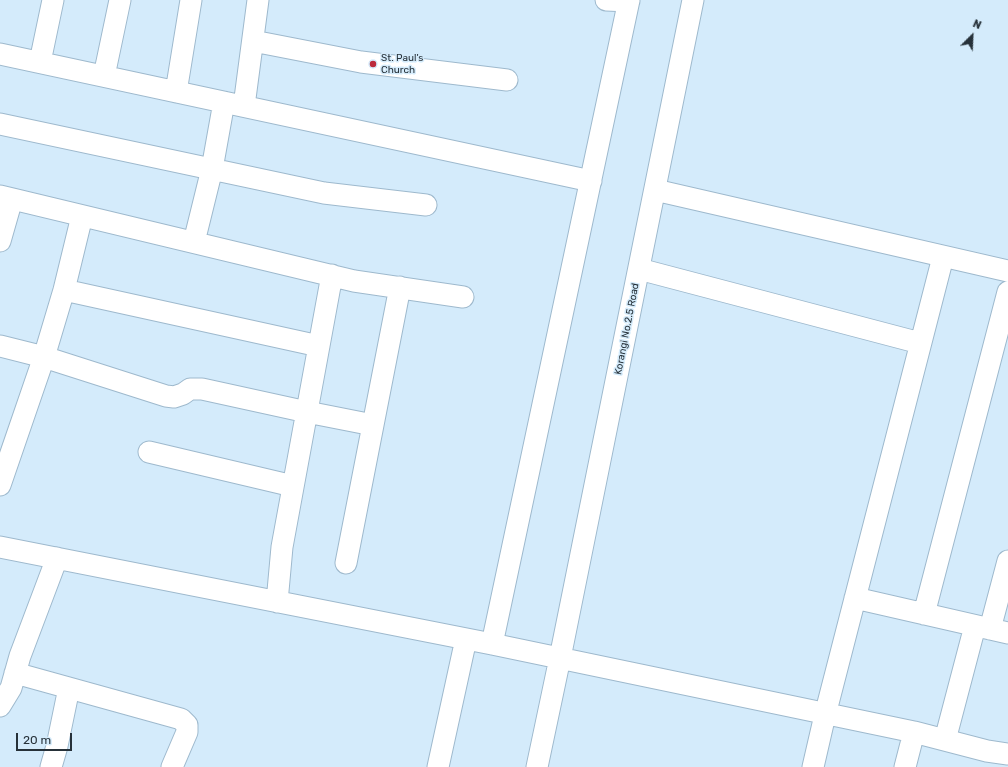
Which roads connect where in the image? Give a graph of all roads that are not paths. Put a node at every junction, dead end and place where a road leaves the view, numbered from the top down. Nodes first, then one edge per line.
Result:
1 (53, 0) edge
2 (120, 0) edge
3 (191, 0) edge
4 (258, 0) edge
5 (606, 0) edge
6 (693, 0) edge
7 (629, 1) edge
8 (253, 41) junction
9 (0, 54) edge
10 (40, 62) junction
11 (104, 76) junction
12 (507, 80) dead end
13 (176, 92) junction
14 (234, 104) junction
15 (0, 124) edge
16 (212, 169) junction
17 (591, 181) junction
18 (654, 190) junction
19 (6, 197) edge
20 (426, 204) dead end
21 (82, 216) junction
22 (0, 241) edge
23 (194, 242) junction
24 (943, 256) junction
25 (639, 270) junction
26 (1008, 271) edge
27 (332, 275) junction
28 (400, 287) junction
29 (64, 290) junction
30 (1008, 292) edge
31 (463, 297) dead end
32 (920, 344) junction
33 (0, 346) edge
34 (319, 346) junction
35 (44, 357) junction
36 (307, 412) junction
37 (373, 425) junction
38 (149, 452) dead end
39 (0, 485) edge
40 (293, 486) junction
41 (0, 547) edge
42 (56, 558) junction
43 (1008, 561) edge
44 (346, 563) dead end
45 (855, 598) junction
46 (277, 602) junction
47 (924, 614) junction
48 (991, 629) edge
49 (466, 639) junction
50 (492, 644) junction
51 (560, 658) junction
52 (15, 673) junction
53 (69, 688) junction
54 (0, 706) edge
55 (825, 715) junction
56 (914, 732) junction
57 (945, 740) junction
58 (1008, 754) edge
59 (985, 759) edge
60 (51, 767) edge
61 (172, 767) edge
62 (438, 767) edge
63 (537, 767) edge
64 (813, 767) edge
65 (905, 767) edge

1 - 10 street
2 - 11 street
3 - 13 street
4 - 8 street
5 - 7 street
6 - 18 street, Korangi No.2.5 Road
7 - 17 street
8 - 12 street
8 - 14 street
9 - 10 street
10 - 11 street
11 - 13 street
13 - 14 street
14 - 16 street
14 - 17 street
15 - 16 street
16 - 20 street
16 - 23 street
17 - 50 street
18 - 24 street
18 - 25 street, Korangi No.2.5 Road
19 - 21 street
19 - 22 street
21 - 23 street
21 - 29 street
23 - 27 street
24 - 26 street
24 - 32 street
25 - 32 street
25 - 51 street, Korangi No.2.5 Road
27 - 28 street
27 - 34 street
28 - 31 street
28 - 37 street
29 - 34 street
29 - 35 street
30 - 47 street
32 - 45 street
33 - 35 street
34 - 36 street
35 - 36 street
35 - 39 street
36 - 37 street
36 - 40 street
37 - 44 street
38 - 40 street
40 - 46 street
41 - 42 street
42 - 46 street
42 - 52 street
43 - 48 street
45 - 47 street
45 - 55 street
46 - 49 street
47 - 48 street
48 - 57 street
49 - 50 street
49 - 62 street
50 - 51 street
51 - 55 street
51 - 63 street, Korangi No.2.5 Road
52 - 53 street
52 - 54 street
53 - 60 street
53 - 61 street
55 - 56 street
55 - 64 street
56 - 57 street
56 - 65 street
57 - 59 street
58 - 59 street

